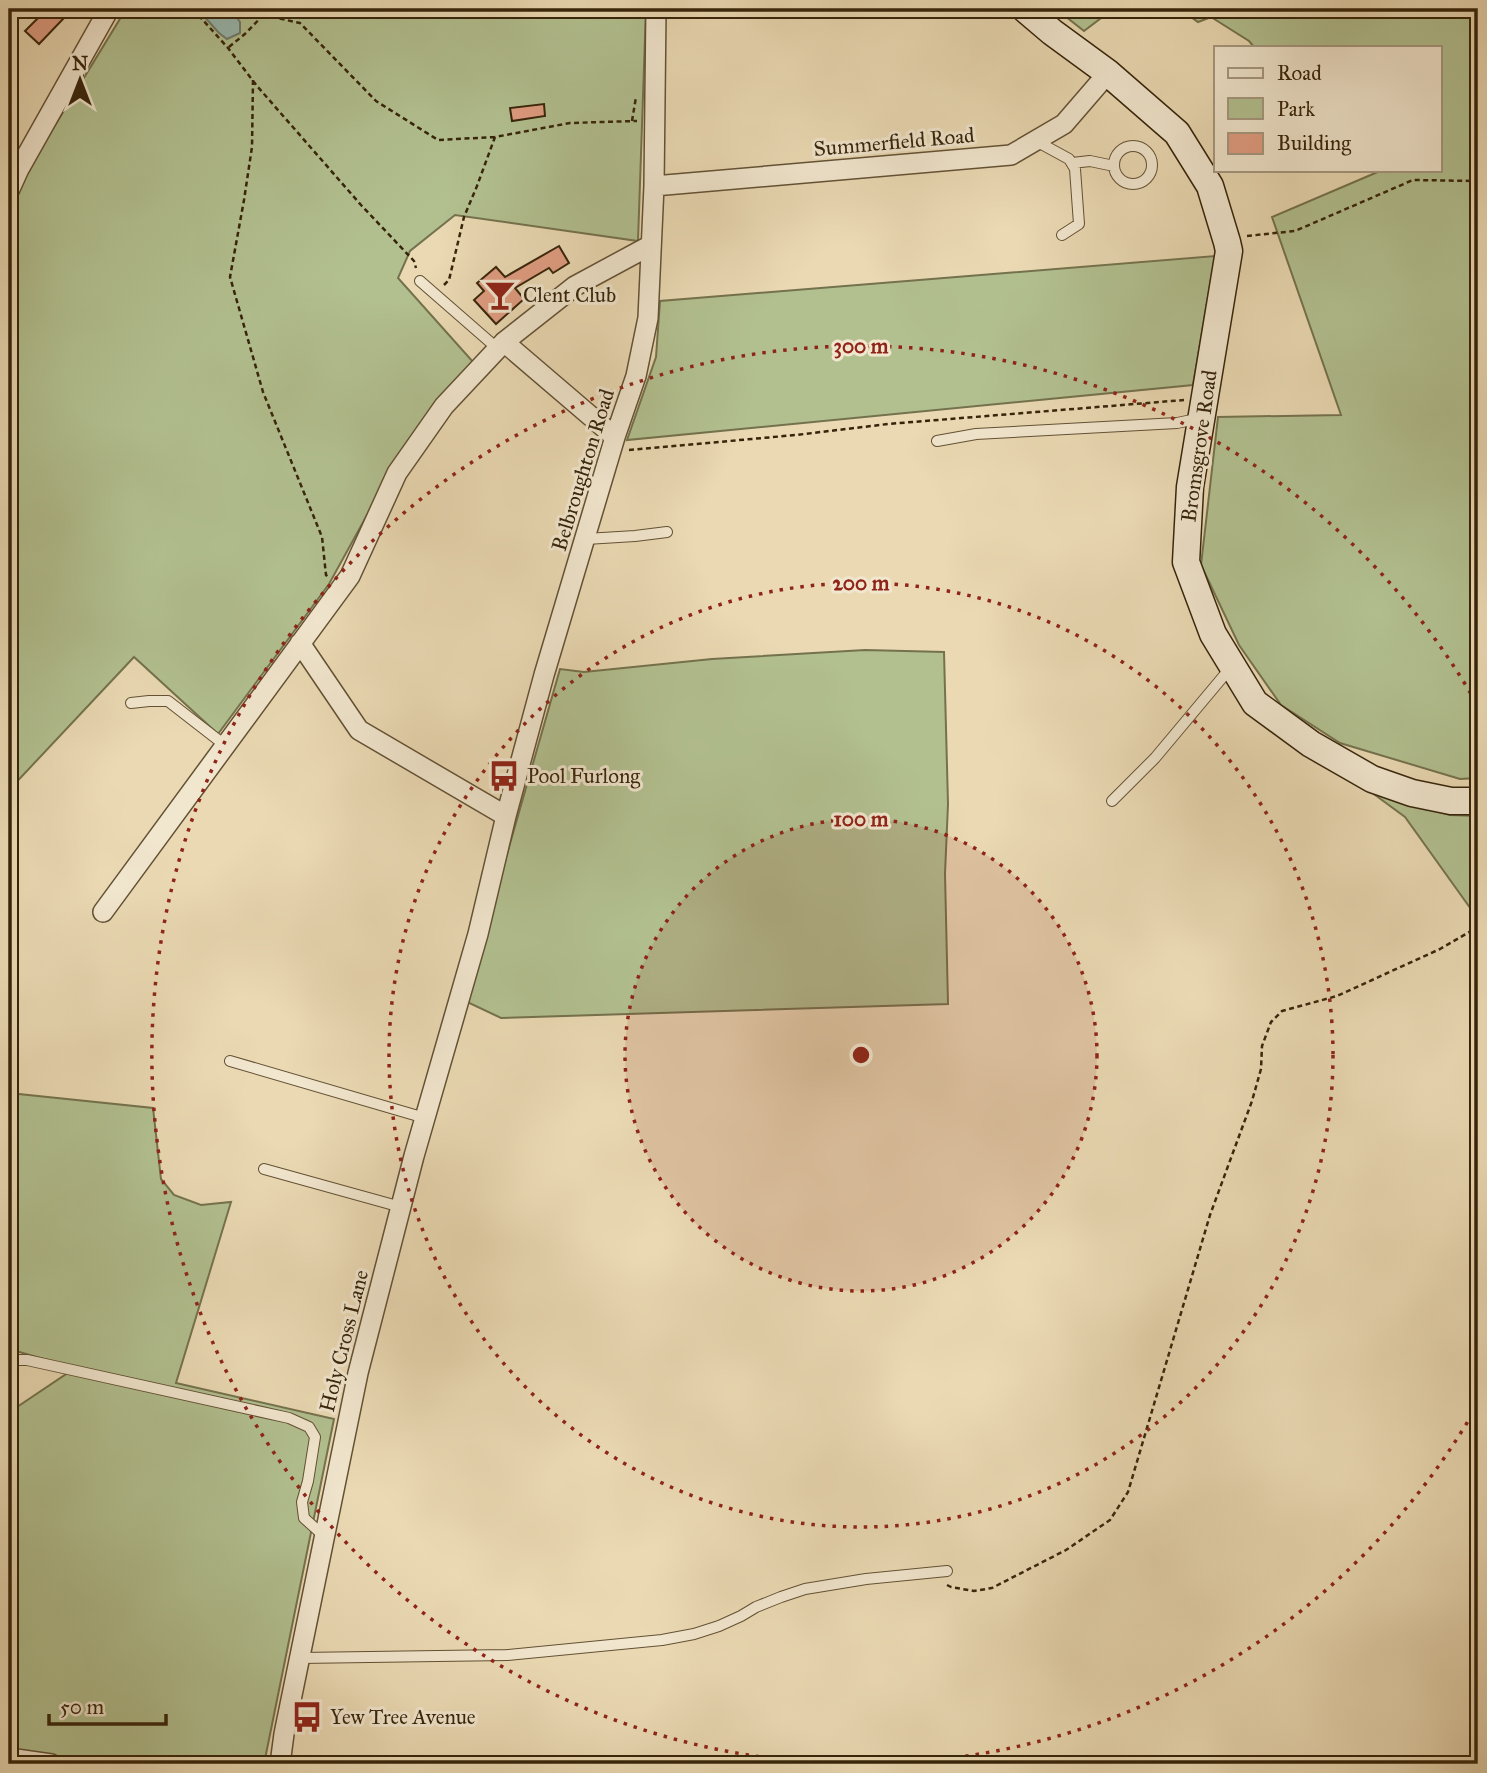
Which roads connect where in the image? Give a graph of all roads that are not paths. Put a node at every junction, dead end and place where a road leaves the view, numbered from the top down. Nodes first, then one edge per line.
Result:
1 (109, 9) edge
2 (656, 9) edge
3 (1025, 9) edge
4 (1108, 74) junction
5 (1036, 141) junction
6 (1072, 163) junction
7 (1114, 166) dead end
8 (654, 186) junction
9 (9, 191) edge
10 (1062, 235) dead end
11 (651, 245) junction
12 (420, 281) road end
13 (501, 346) junction
14 (1203, 408) junction
15 (937, 441) dead end
16 (614, 443) junction
17 (667, 532) dead end
18 (586, 539) junction
19 (300, 643) junction
20 (1232, 666) junction
21 (131, 703) dead end
22 (226, 746) junction
23 (1112, 801) dead end
24 (1478, 801) edge
25 (506, 816) junction
26 (103, 912) dead end
27 (478, 934) joint
28 (230, 1061) dead end
29 (425, 1118) junction
30 (264, 1169) dead end
31 (401, 1207) junction
32 (9, 1360) edge
33 (325, 1536) junction
34 (947, 1571) dead end
35 (300, 1658) junction
36 (9, 1758) edge
37 (51, 1764) edge
38 (280, 1764) edge

1 - 9 street
2 - 8 street, Belbroughton Road
3 - 4 street, Bromsgrove Road
4 - 5 street, Summerfield Road
4 - 14 street, Bromsgrove Road
5 - 6 lane
5 - 8 street, Summerfield Road
6 - 7 lane
6 - 10 lane
8 - 11 street, Belbroughton Road
11 - 13 street
11 - 16 street, Belbroughton Road
12 - 13 lane
13 - 16 street
13 - 19 street
14 - 15 lane
14 - 20 street, Bromsgrove Road
16 - 18 street, Belbroughton Road
17 - 18 lane
18 - 25 street, Belbroughton Road
19 - 22 street
19 - 25 street
20 - 23 lane
20 - 24 street, Bromsgrove Road
21 - 22 lane
22 - 26 street
25 - 27 street, Belbroughton Road
27 - 29 street, Holy Cross Lane
28 - 29 lane
29 - 31 street, Holy Cross Lane
30 - 31 lane
31 - 33 street, Holy Cross Lane
32 - 33 lane
33 - 35 street, Holy Cross Lane
34 - 35 lane
35 - 38 street, Holy Cross Lane
36 - 37 street

